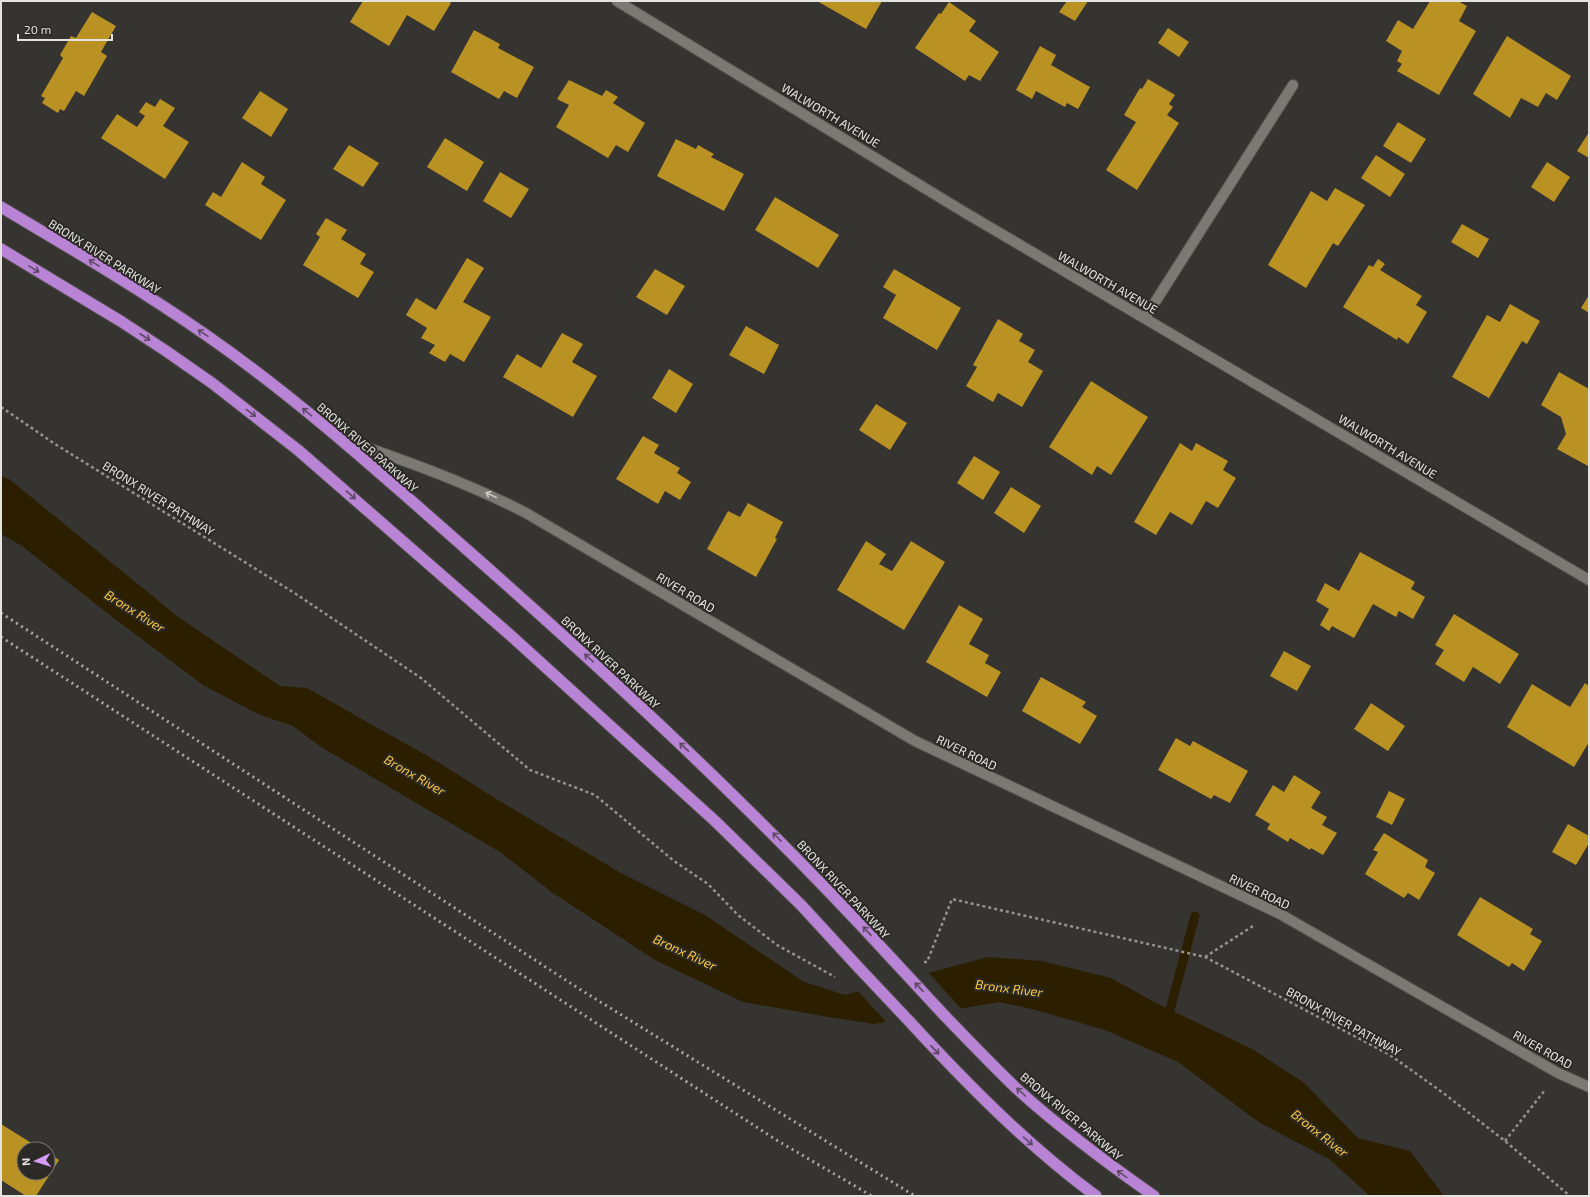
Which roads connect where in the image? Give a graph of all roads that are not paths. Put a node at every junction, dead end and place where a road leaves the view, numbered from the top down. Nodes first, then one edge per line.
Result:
1 (617, 1) edge
2 (1293, 85) dead end
3 (1, 207) edge
4 (1, 249) edge
5 (1145, 318) junction
6 (337, 437) junction
7 (1589, 580) edge
8 (1589, 1087) edge
9 (1096, 1196) edge
10 (1154, 1196) edge

1 - 5 street, WALWORTH AVENUE
2 - 5 street
6 -> 3 highway, BRONX RIVER PARKWAY
4 -> 9 highway, bridge
5 - 7 street, WALWORTH AVENUE
8 -> 6 street, RIVER ROAD
10 -> 6 highway, BRONX RIVER PARKWAY, bridge

